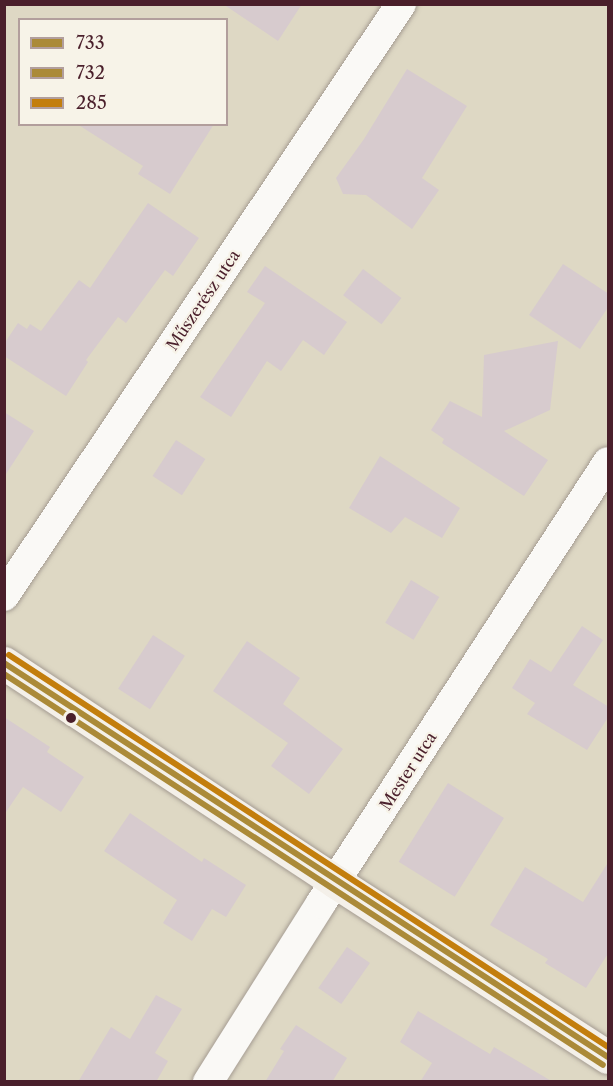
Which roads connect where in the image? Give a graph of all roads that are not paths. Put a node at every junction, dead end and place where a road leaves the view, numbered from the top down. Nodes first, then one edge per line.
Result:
1 (401, 4) edge
2 (609, 462) edge
3 (4, 596) edge
4 (4, 663) edge
5 (336, 882) junction
6 (609, 1057) edge
7 (208, 1082) edge

1 - 3 street, Műszerész utca
2 - 5 street, Mester utca
4 - 5 street
5 - 6 street
5 - 7 street, Mester utca

